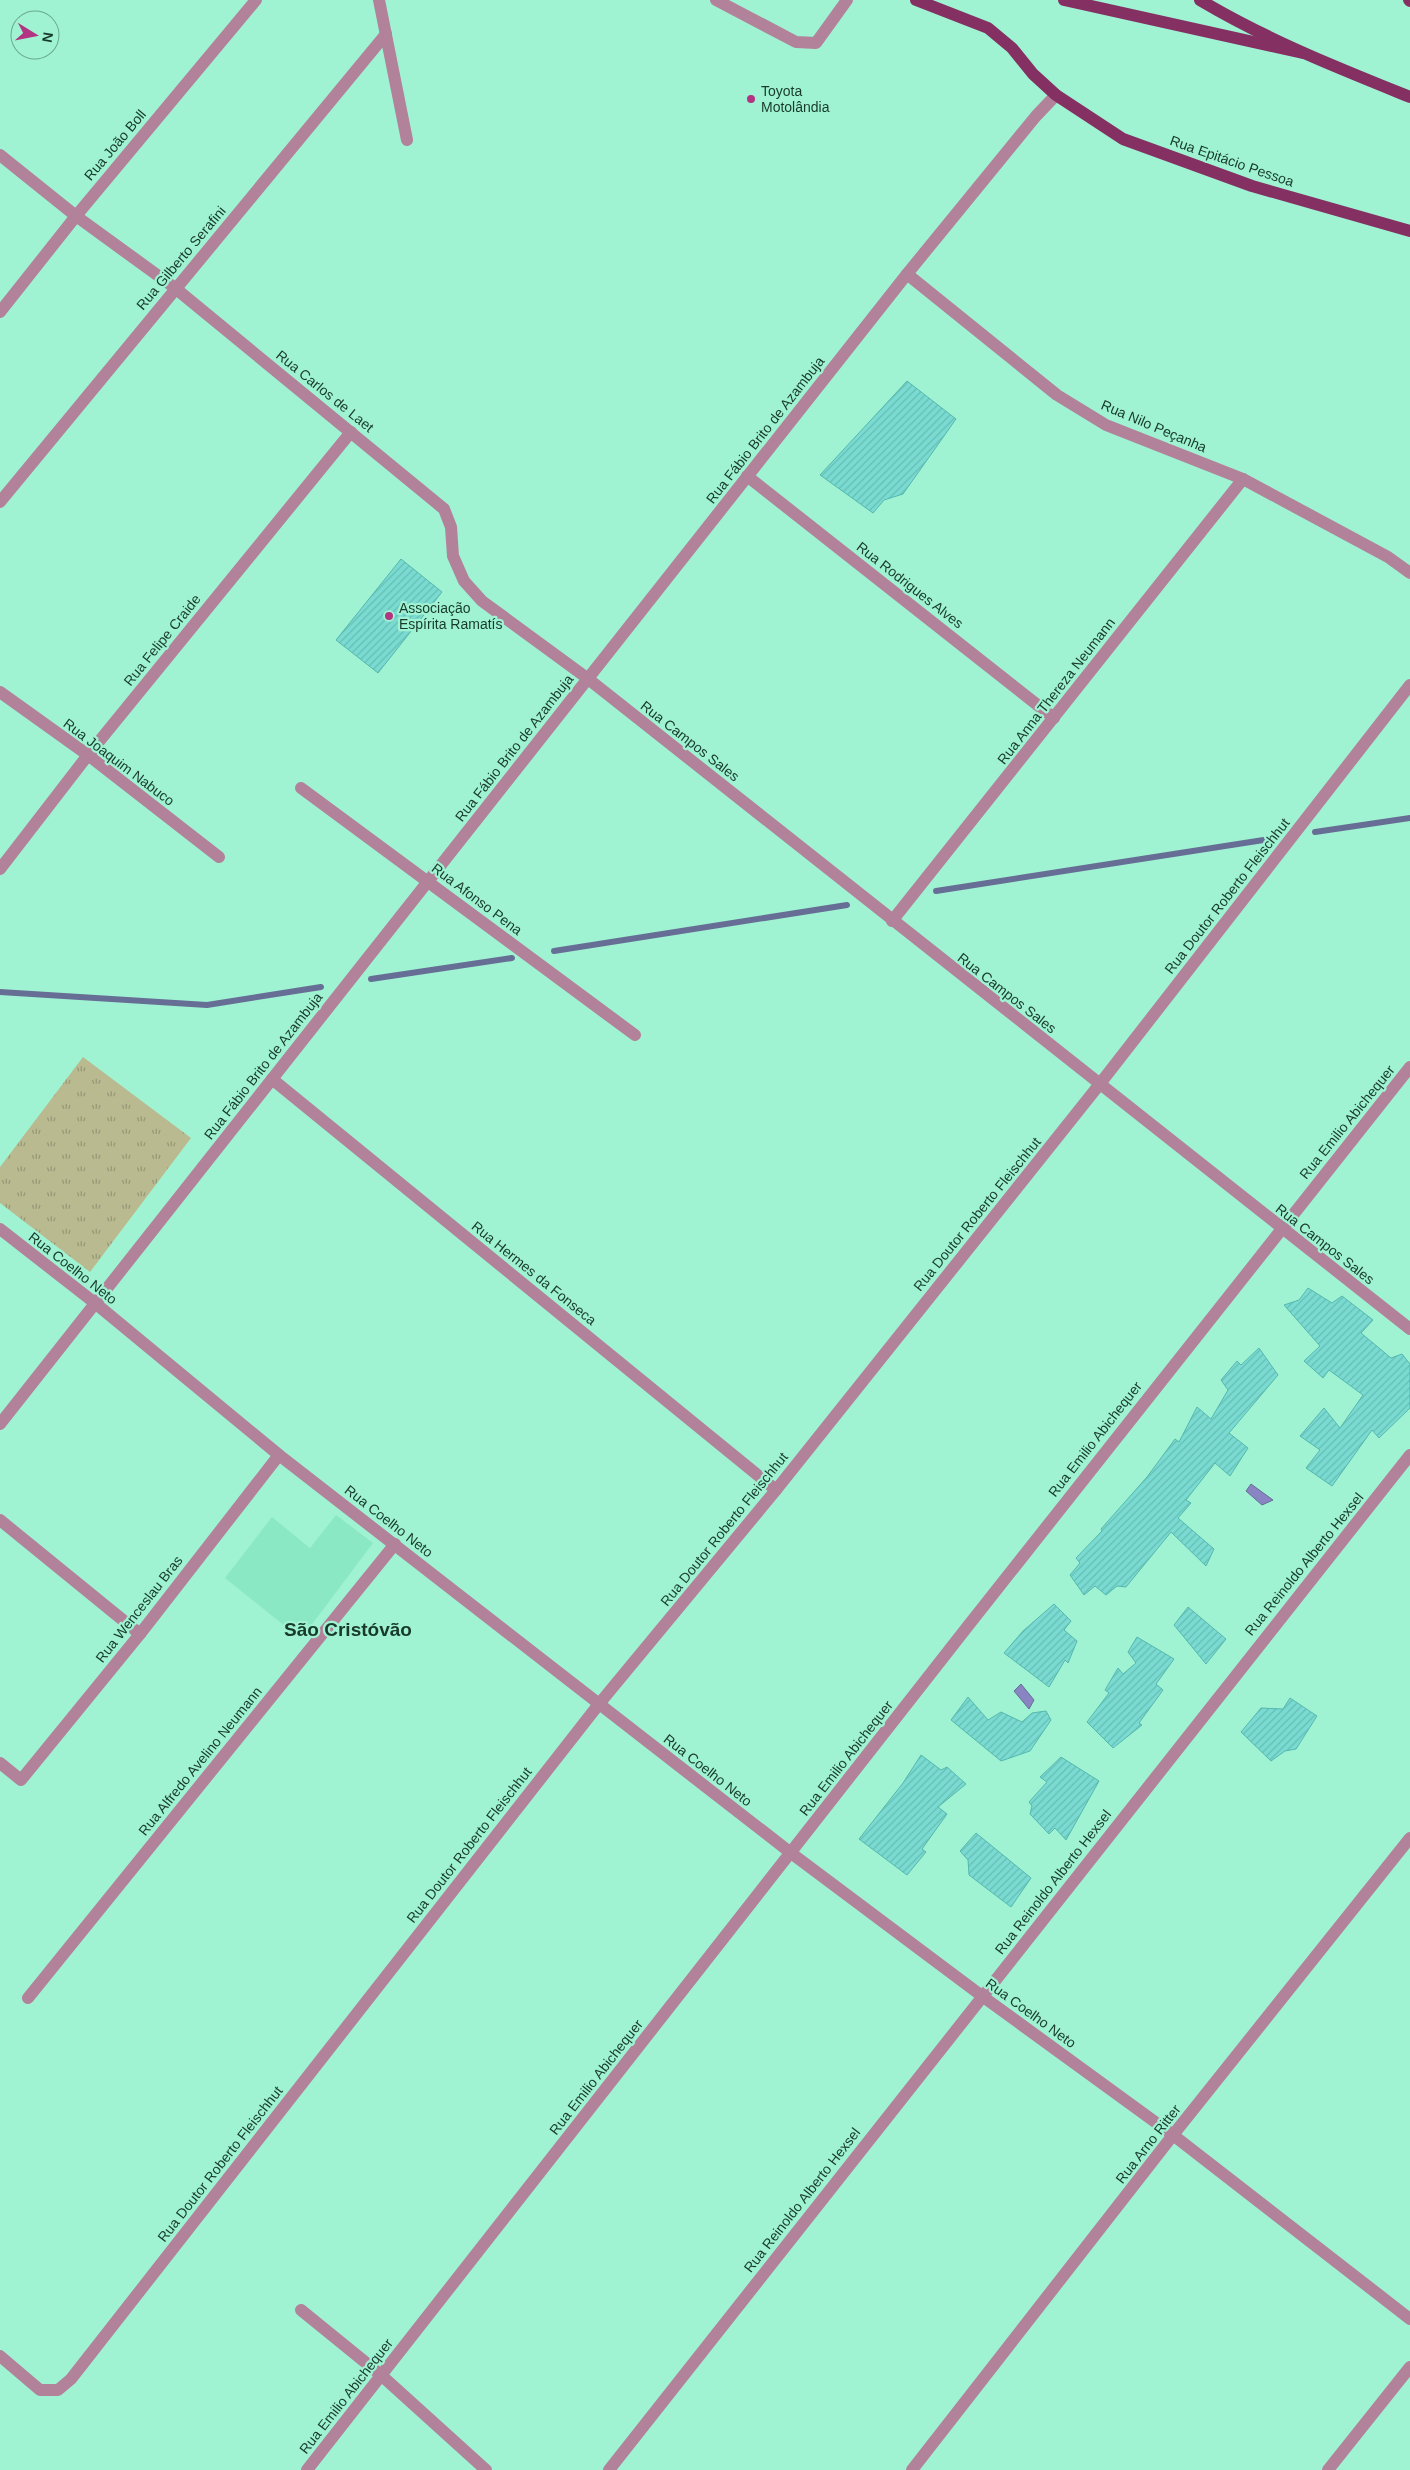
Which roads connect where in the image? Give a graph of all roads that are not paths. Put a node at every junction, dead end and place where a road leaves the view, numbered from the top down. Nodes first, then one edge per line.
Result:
1 (256, 0) edge
2 (380, 0) edge
3 (716, 0) edge
4 (847, 0) edge
5 (916, 0) edge
6 (1064, 0) edge
7 (1200, 0) edge
8 (386, 34) junction
9 (1302, 53) junction
10 (1056, 95) junction
11 (1410, 96) edge
12 (407, 140) dead end
13 (0, 155) edge
14 (76, 216) junction
15 (1410, 231) edge
16 (907, 274) junction
17 (175, 288) junction
18 (0, 312) edge
19 (351, 432) junction
20 (747, 476) junction
21 (1243, 479) junction
22 (0, 502) edge
23 (1410, 573) edge
24 (587, 678) junction
25 (1410, 685) edge
26 (0, 692) edge
27 (1054, 718) junction
28 (88, 755) junction
29 (301, 788) dead end
30 (219, 857) dead end
31 (0, 869) edge
32 (429, 881) junction
33 (892, 921) junction
34 (635, 1035) dead end
35 (1410, 1067) edge
36 (272, 1079) junction
37 (1099, 1085) junction
38 (1281, 1228) junction
39 (0, 1229) edge
40 (94, 1303) junction
41 (1410, 1329) edge
42 (0, 1424) edge
43 (279, 1455) junction
44 (1410, 1455) edge
45 (776, 1490) junction
46 (0, 1520) edge
47 (395, 1544) junction
48 (140, 1634) junction
49 (599, 1704) junction
50 (0, 1763) edge
51 (1410, 1838) edge
52 (792, 1853) junction
53 (982, 1996) junction
54 (28, 1998) dead end
55 (1173, 2135) junction
56 (301, 2310) dead end
57 (1410, 2319) edge
58 (0, 2356) edge
59 (1410, 2367) edge
60 (381, 2375) junction
61 (307, 2470) edge
62 (486, 2470) edge
63 (609, 2470) edge
64 (912, 2470) edge
65 (1328, 2470) edge

1 - 14 street, Rua João Boll
2 - 8 street
3 - 4 street
5 - 10 main road, Rua Epitácio Pessoa
6 - 9 main road
7 - 9 main road
8 - 12 street
8 - 17 street, Rua Gilberto Serafini
9 - 11 main road
10 - 15 main road, Rua Epitácio Pessoa
10 - 16 street, Rua Fábio Brito de Azambuja
13 - 14 street, Rua Carlos de Laet
14 - 17 street, Rua Carlos de Laet
14 - 18 street, Rua João Boll
16 - 20 street, Rua Fábio Brito de Azambuja
16 - 21 street, Rua Nilo Peçanha
17 - 19 street, Rua Carlos de Laet
17 - 22 street, Rua Gilberto Serafini
19 - 24 street, Rua Carlos de Laet
19 - 28 street, Rua Felipe Craide
20 - 24 street, Rua Fábio Brito de Azambuja
20 - 27 street, Rua Rodrigues Alves
21 - 23 street, Rua Nilo Peçanha
21 - 27 street, Rua Anna Thereza Neumann
24 - 32 street, Rua Fábio Brito de Azambuja
24 - 33 street, Rua Campos Sales
25 - 37 street, Rua Doutor Roberto Fleischhut
26 - 28 street, Rua Joaquim Nabuco
27 - 33 street, Rua Anna Thereza Neumann
28 - 30 street, Rua Joaquim Nabuco
28 - 31 street, Rua Felipe Craide
29 - 32 street, Rua Afonso Pena
32 - 34 street, Rua Afonso Pena
32 - 36 street, Rua Fábio Brito de Azambuja
33 - 37 street, Rua Campos Sales
35 - 38 street, Rua Emilio Abichequer
36 - 40 street, Rua Fábio Brito de Azambuja
36 - 45 street, Rua Hermes da Fonseca
37 - 38 street, Rua Campos Sales
37 - 45 street, Rua Doutor Roberto Fleischhut
38 - 41 street, Rua Campos Sales
38 - 52 street, Rua Emilio Abichequer
39 - 40 street, Rua Coelho Neto
40 - 42 street, Rua Fábio Brito de Azambuja
40 - 43 street, Rua Coelho Neto
43 - 47 street, Rua Coelho Neto
43 - 48 street, Rua Wenceslau Bras
44 - 53 street, Rua Reinoldo Alberto Hexsel
45 - 49 street, Rua Doutor Roberto Fleischhut
46 - 48 street
47 - 49 street, Rua Coelho Neto
47 - 54 street, Rua Alfredo Avelino Neumann
48 - 50 street, Rua Wenceslau Bras
49 - 52 street, Rua Coelho Neto
49 - 58 street, Rua Doutor Roberto Fleischhut
51 - 55 street, Rua Arno Ritter
52 - 53 street, Rua Coelho Neto
52 - 60 street, Rua Emilio Abichequer
53 - 55 street, Rua Coelho Neto
53 - 63 street, Rua Reinoldo Alberto Hexsel
55 - 57 street, Rua Coelho Neto
55 - 64 street, Rua Arno Ritter
56 - 60 street
59 - 65 street
60 - 61 street, Rua Emilio Abichequer
60 - 62 street

